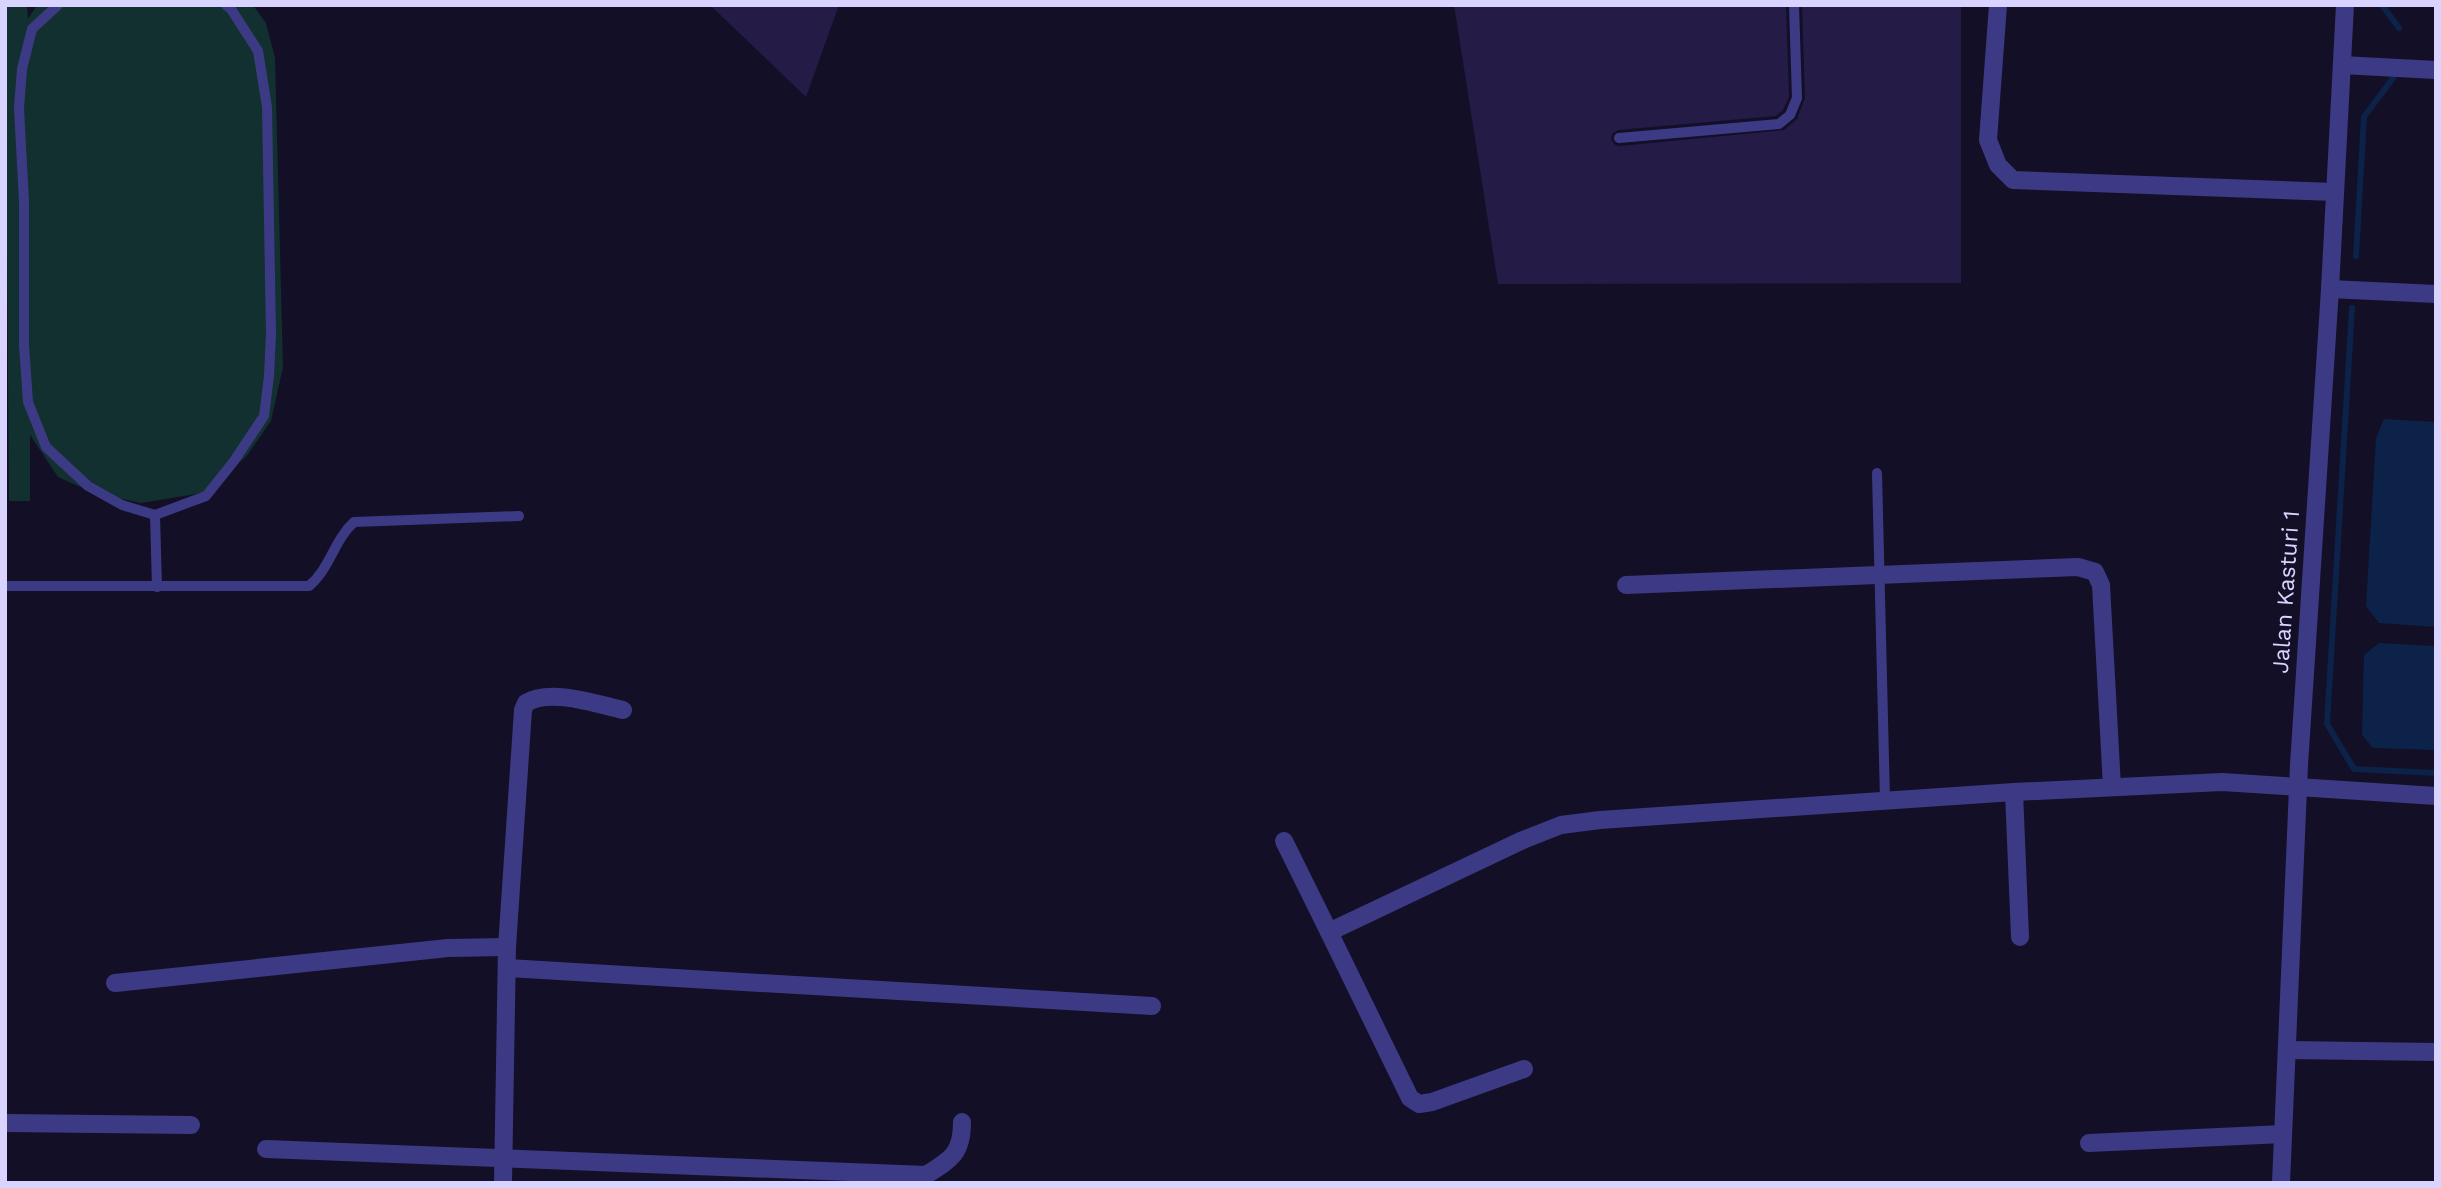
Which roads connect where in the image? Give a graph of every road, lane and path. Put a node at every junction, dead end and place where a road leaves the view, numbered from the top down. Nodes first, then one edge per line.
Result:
1 (58, 5) edge
2 (226, 5) edge
3 (1794, 5) edge
4 (1998, 5) edge
5 (2346, 5) edge
6 (2342, 65) junction
7 (2436, 70) edge
8 (1619, 138) dead end
9 (2334, 192) junction
10 (2330, 289) junction
11 (2436, 294) edge
12 (1877, 473) dead end
13 (155, 515) junction
14 (519, 516) dead end
15 (1879, 575) junction
16 (1626, 584) dead end
17 (5, 586) edge
18 (157, 587) junction
19 (623, 710) dead end
20 (2112, 787) junction
21 (2299, 788) junction
22 (2014, 792) junction
23 (2436, 796) edge
24 (1885, 800) junction
25 (1283, 841) dead end
26 (1329, 932) junction
27 (2020, 937) dead end
28 (507, 947) junction
29 (507, 968) junction
30 (115, 983) dead end
31 (1152, 1006) dead end
32 (2287, 1050) junction
33 (2436, 1052) edge
34 (1524, 1069) dead end
35 (962, 1122) dead end
36 (5, 1123) edge
37 (191, 1125) dead end
38 (2283, 1134) junction
39 (2089, 1143) dead end
40 (266, 1149) dead end
41 (503, 1159) junction
42 (503, 1183) edge
43 (2281, 1183) edge

1 - 13 lane
2 - 13 lane
3 - 8 lane
4 - 9 street
5 - 6 street, Jalan Kasturi 1
6 - 7 street
6 - 9 street, Jalan Kasturi 1
9 - 10 street, Jalan Kasturi 1
10 - 11 street
10 - 21 street, Jalan Kasturi 1
12 - 15 lane
13 - 18 lane
14 - 18 lane
15 - 16 street
15 - 20 street
15 - 24 lane
17 - 18 lane
19 - 28 street
20 - 21 street
20 - 22 street
21 - 23 street
21 - 32 street, Jalan Kasturi 1
22 - 24 street
22 - 27 street
24 - 26 street
25 - 26 street
26 - 34 street
28 - 29 street
28 - 30 street
29 - 31 street
29 - 41 street
32 - 33 street
32 - 38 street, Jalan Kasturi 1
35 - 41 street
36 - 37 street
38 - 39 street
38 - 43 street, Jalan Kasturi 1
40 - 41 street
41 - 42 street

